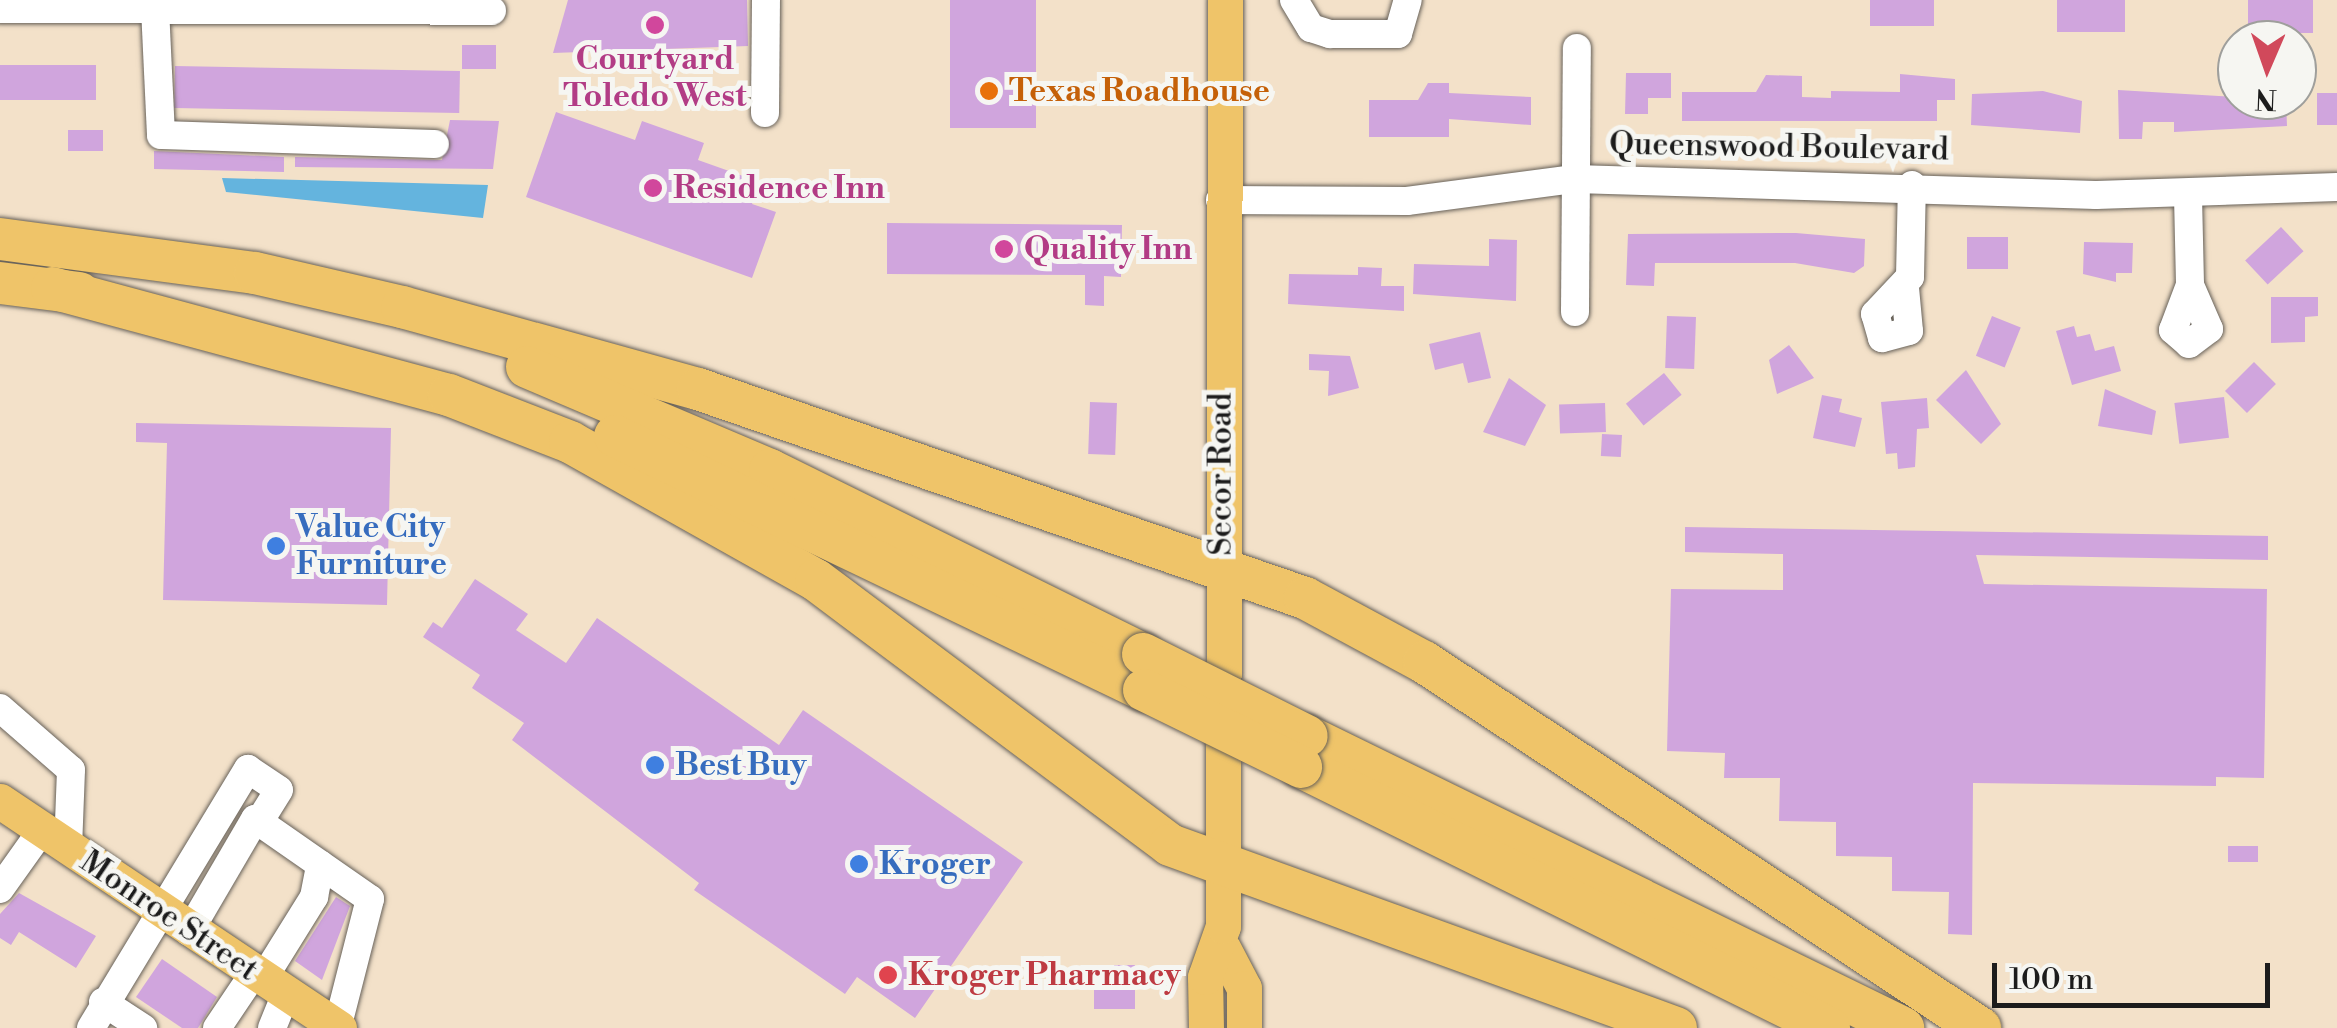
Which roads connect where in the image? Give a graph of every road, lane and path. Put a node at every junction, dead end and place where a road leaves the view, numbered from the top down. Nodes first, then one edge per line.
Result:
1 (766, 0) edge
2 (1225, 0) edge
3 (1294, 0) edge
4 (1408, 0) edge
5 (263, 4) edge
6 (155, 8) junction
7 (0, 10) edge
8 (492, 12) dead end
9 (1578, 48) dead end
10 (765, 113) dead end
11 (435, 144) dead end
12 (1575, 179) junction
13 (1912, 184) junction
14 (2337, 187) edge
15 (2188, 196) junction
16 (1220, 200) junction
17 (0, 239) edge
18 (0, 250) edge
19 (0, 283) edge
20 (2190, 285) dead end
21 (52, 288) junction
22 (1905, 288) dead end
23 (1575, 312) dead end
24 (1221, 566) junction
25 (1143, 672) junction
26 (0, 708) edge
27 (1304, 751) junction
28 (0, 801) edge
29 (259, 822) junction
30 (55, 839) junction
31 (320, 865) junction
32 (1224, 868) junction
33 (4, 874) edge
34 (158, 912) junction
35 (190, 932) junction
36 (1222, 948) junction
37 (268, 982) junction
38 (97, 1015) edge
39 (337, 1027) edge
40 (143, 1028) edge
41 (216, 1028) edge
42 (272, 1028) edge
43 (1206, 1028) edge
44 (1244, 1028) edge
45 (1676, 1028) edge
46 (1828, 1028) edge
47 (1904, 1028) edge
48 (1980, 1028) edge

1 - 10 street
2 - 16 main road, Secor Road
3 - 4 street
5 - 6 street
5 - 8 street
6 - 7 street
6 - 11 street
9 - 12 street
12 - 13 street, Queenswood Boulevard
12 - 16 street, Queenswood Boulevard
12 - 23 street
13 - 15 street, Queenswood Boulevard
13 - 22 street
14 - 15 street, Queenswood Boulevard
15 - 20 street
16 - 24 main road, Secor Road
17 - 24 highway
18 - 25 highway
19 - 21 highway
21 - 25 highway
21 - 32 highway
24 - 32 main road, Secor Road
24 - 48 highway
25 - 27 highway, bridge
26 - 30 street
27 - 46 highway
27 - 47 highway
28 - 30 main road, Monroe Street
29 - 31 street
29 - 34 street
29 - 35 street
30 - 33 street
30 - 34 main road, Monroe Street
31 - 37 street
31 - 39 street
32 - 36 main road, Secor Road
32 - 45 highway
34 - 35 main road, Monroe Street
34 - 38 street
35 - 37 main road, Monroe Street
36 - 43 main road, Secor Road
36 - 44 main road, Secor Road
37 - 39 main road, Monroe Street
37 - 41 street
37 - 42 street
38 - 40 street

